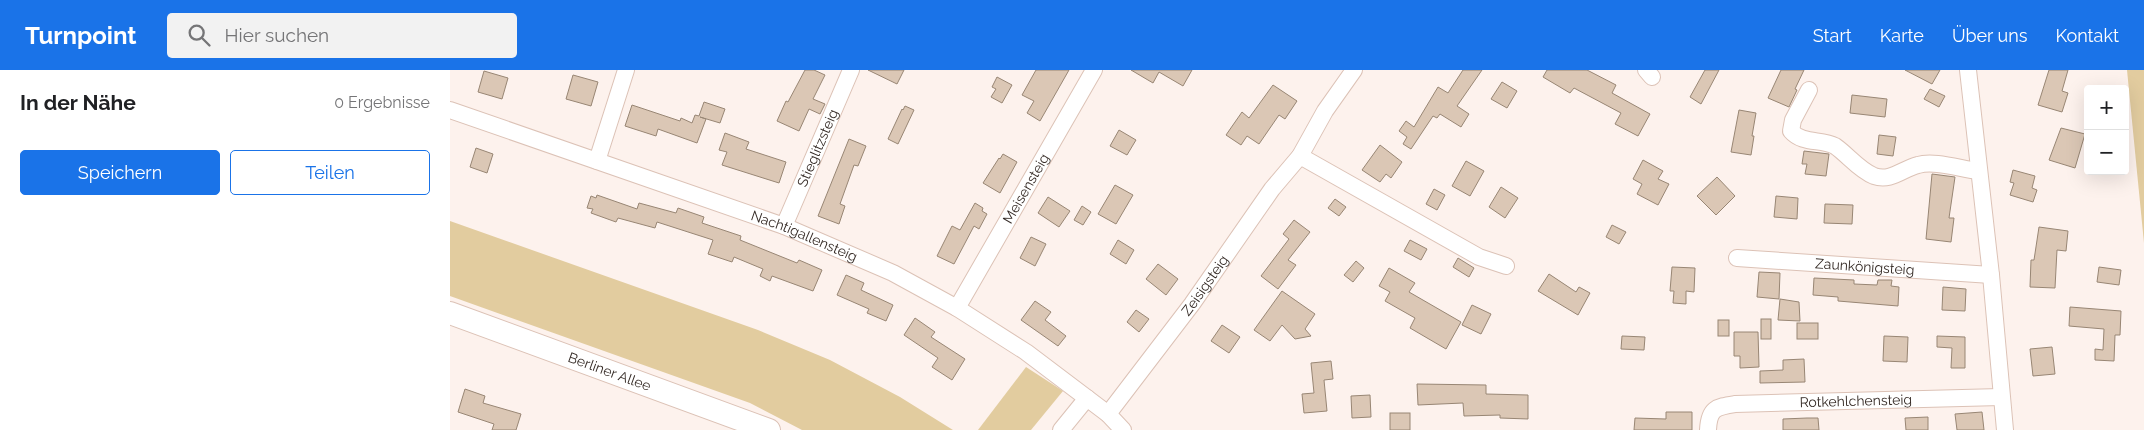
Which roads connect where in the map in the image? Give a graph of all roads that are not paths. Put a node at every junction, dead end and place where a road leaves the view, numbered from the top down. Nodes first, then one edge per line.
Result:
1 (626, 70) edge
2 (851, 70) edge
3 (1094, 70) edge
4 (1354, 70) edge
5 (1968, 70) edge
6 (1809, 90) dead end
7 (450, 110) edge
8 (1300, 156) junction
9 (597, 160) junction
10 (1979, 171) junction
11 (784, 226) junction
12 (1737, 258) dead end
13 (1506, 266) dead end
14 (1991, 275) junction
15 (957, 308) junction
16 (450, 313) edge
17 (2001, 397) junction
18 (1088, 398) junction
19 (1108, 414) junction
20 (769, 430) edge
21 (1061, 430) edge
22 (1123, 430) edge
23 (1708, 430) edge
24 (2005, 430) edge

1 - 9 street
2 - 11 street, Stieglitzsteig
3 - 15 street, Meisensteig
4 - 8 street, Zeisigsteig
5 - 10 street
6 - 10 street
7 - 9 street, Nachtigallensteig
8 - 13 street
8 - 19 street, Zeisigsteig
9 - 11 street, Nachtigallensteig
10 - 14 street
11 - 15 street, Nachtigallensteig
12 - 14 street, Zaunkönigsteig
14 - 17 street
15 - 18 street, Nachtigallensteig
16 - 20 main road, Berliner Allee
17 - 23 street, Rotkehlchensteig
17 - 24 street
18 - 19 street, Nachtigallensteig
18 - 21 street
19 - 22 street, Nachtigallensteig

